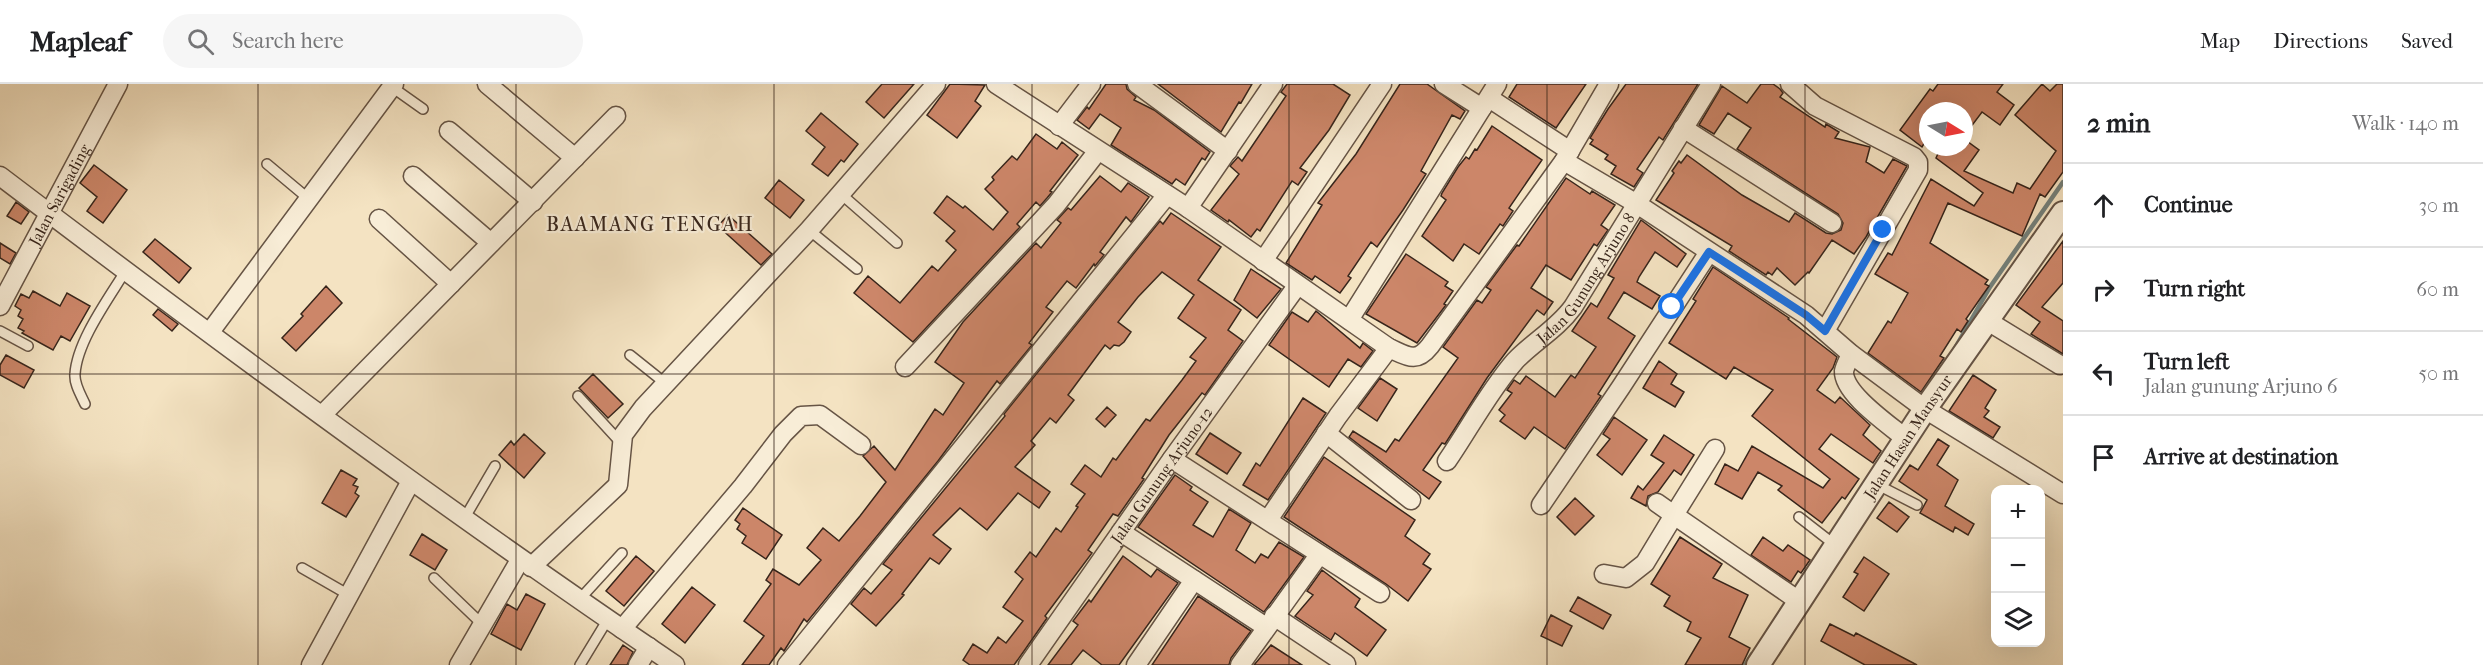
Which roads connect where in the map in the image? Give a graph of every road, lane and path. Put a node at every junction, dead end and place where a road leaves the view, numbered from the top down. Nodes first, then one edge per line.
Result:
1 (118, 84) edge
2 (487, 84) edge
3 (936, 84) edge
4 (996, 84) edge
5 (1091, 84) edge
6 (1273, 84) edge
7 (1382, 84) edge
8 (1444, 84) edge
9 (1609, 84) edge
10 (1711, 84) edge
11 (1790, 84) edge
12 (393, 85) edge
13 (1146, 87) edge
14 (1489, 97) edge
15 (423, 110) dead end
16 (616, 116) dead end
17 (1059, 126) junction
18 (1683, 128) junction
19 (449, 132) dead end
20 (1228, 151) junction
21 (1097, 152) junction
22 (1567, 156) junction
23 (575, 158) junction
24 (267, 164) dead end
25 (0, 176) edge
26 (413, 176) dead end
27 (841, 194) junction
28 (1167, 195) junction
29 (310, 200) junction
30 (533, 202) junction
31 (1638, 204) junction
32 (1188, 208) junction
33 (49, 213) junction
34 (2063, 213) edge
35 (379, 219) dead end
36 (1832, 223) dead end
37 (809, 230) junction
38 (491, 243) junction
39 (897, 243) dead end
40 (1709, 252) junction
41 (1263, 261) junction
42 (857, 269) dead end
43 (126, 270) junction
44 (451, 284) junction
45 (1297, 286) junction
46 (0, 306) edge
47 (1349, 320) junction
48 (1986, 320) junction
49 (0, 331) edge
50 (1825, 331) junction
51 (210, 332) junction
52 (28, 346) dead end
53 (1389, 348) junction
54 (1851, 354) junction
55 (630, 355) dead end
56 (2060, 364) dead end
57 (905, 367) dead end
58 (665, 383) junction
59 (578, 396) dead end
60 (85, 404) dead end
61 (1924, 410) junction
62 (322, 415) junction
63 (1326, 433) junction
64 (1906, 439) junction
65 (621, 443) junction
66 (861, 445) dead end
67 (1715, 449) dead end
68 (1172, 459) junction
69 (1447, 461) dead end
70 (495, 466) dead end
71 (411, 481) junction
72 (1876, 484) junction
73 (2063, 494) edge
74 (1411, 500) dead end
75 (1657, 503) dead end
76 (1541, 505) dead end
77 (1917, 505) dead end
78 (1674, 515) junction
79 (1799, 518) dead end
80 (464, 519) junction
81 (1268, 520) junction
82 (1121, 532) junction
83 (1836, 546) junction
84 (622, 553) dead end
85 (1319, 555) junction
86 (526, 563) junction
87 (302, 568) dead end
88 (1604, 574) dead end
89 (434, 578) dead end
90 (1194, 580) junction
91 (1380, 593) dead end
92 (349, 595) junction
93 (579, 600) junction
94 (1799, 601) junction
95 (1270, 621) junction
96 (615, 624) junction
97 (483, 625) junction
98 (649, 647) junction
99 (1346, 664) edge
100 (311, 665) edge
101 (459, 665) edge
102 (580, 665) edge
103 (638, 665) edge
104 (675, 665) edge
105 (787, 665) edge
106 (1028, 665) edge
107 (1136, 665) edge
108 (1240, 665) edge
109 (1758, 665) edge

1 - 33 street, Jalan Sarigading
2 - 23 street
3 - 27 street
4 - 17 street
5 - 17 street
6 - 20 street
7 - 41 street
8 - 14 street
9 - 22 street
10 - 18 street, Jalan Gunung Arjuno 8
11 - 50 street
12 - 15 lane
12 - 29 street
13 - 20 street
14 - 22 street
14 - 47 street
16 - 23 street
17 - 21 street
18 - 31 street, Jalan Gunung Arjuno 8
18 - 36 street
19 - 30 street
20 - 32 street
21 - 28 street
21 - 57 street
22 - 31 street
22 - 53 street
23 - 30 street
24 - 29 lane
25 - 33 street
26 - 38 street
27 - 37 street
27 - 39 lane
28 - 32 street
28 - 105 street
29 - 51 street
30 - 38 street
31 - 40 street
31 - 69 street, Jalan Gunung Arjuno 8
32 - 41 street
33 - 43 street
33 - 46 street, Jalan Sarigading
34 - 48 street, Jalan Hasan Mansyur
35 - 44 street
37 - 42 lane
37 - 58 street
38 - 44 street
40 - 50 street
40 - 76 street
41 - 45 street
43 - 51 street
43 - 60 lane
44 - 62 street
45 - 47 street
45 - 68 street, Jalan Gunung Arjuno-12
47 - 53 street
48 - 56 street
48 - 61 street, Jalan Hasan Mansyur
49 - 52 lane
50 - 54 street
51 - 62 street
53 - 63 street
54 - 61 street
54 - 64 street
55 - 58 lane
58 - 65 street
59 - 65 lane
61 - 64 street, Jalan Hasan Mansyur
61 - 73 street
62 - 71 street
63 - 74 street
63 - 81 street
64 - 72 street, Jalan Hasan Mansyur
65 - 86 street
66 - 96 street
67 - 78 street
68 - 81 street
68 - 82 street, Jalan Gunung Arjuno-12
70 - 80 lane
71 - 80 street
71 - 92 street
72 - 77 lane
72 - 83 street, Jalan Hasan Mansyur
75 - 78 street
78 - 88 street
78 - 94 street
79 - 83 lane
80 - 86 street
81 - 85 street
82 - 90 street
82 - 106 street, Jalan Gunung Arjuno-12
83 - 94 street, Jalan Hasan Mansyur
84 - 93 lane
85 - 91 street
85 - 95 street
86 - 93 street
86 - 97 street
87 - 92 lane
89 - 97 lane
90 - 95 street
90 - 107 street
92 - 100 street
93 - 96 street
94 - 109 street, Jalan Hasan Mansyur
95 - 99 street
95 - 108 street
96 - 98 street
96 - 102 lane
97 - 101 street
98 - 103 street
98 - 104 street

